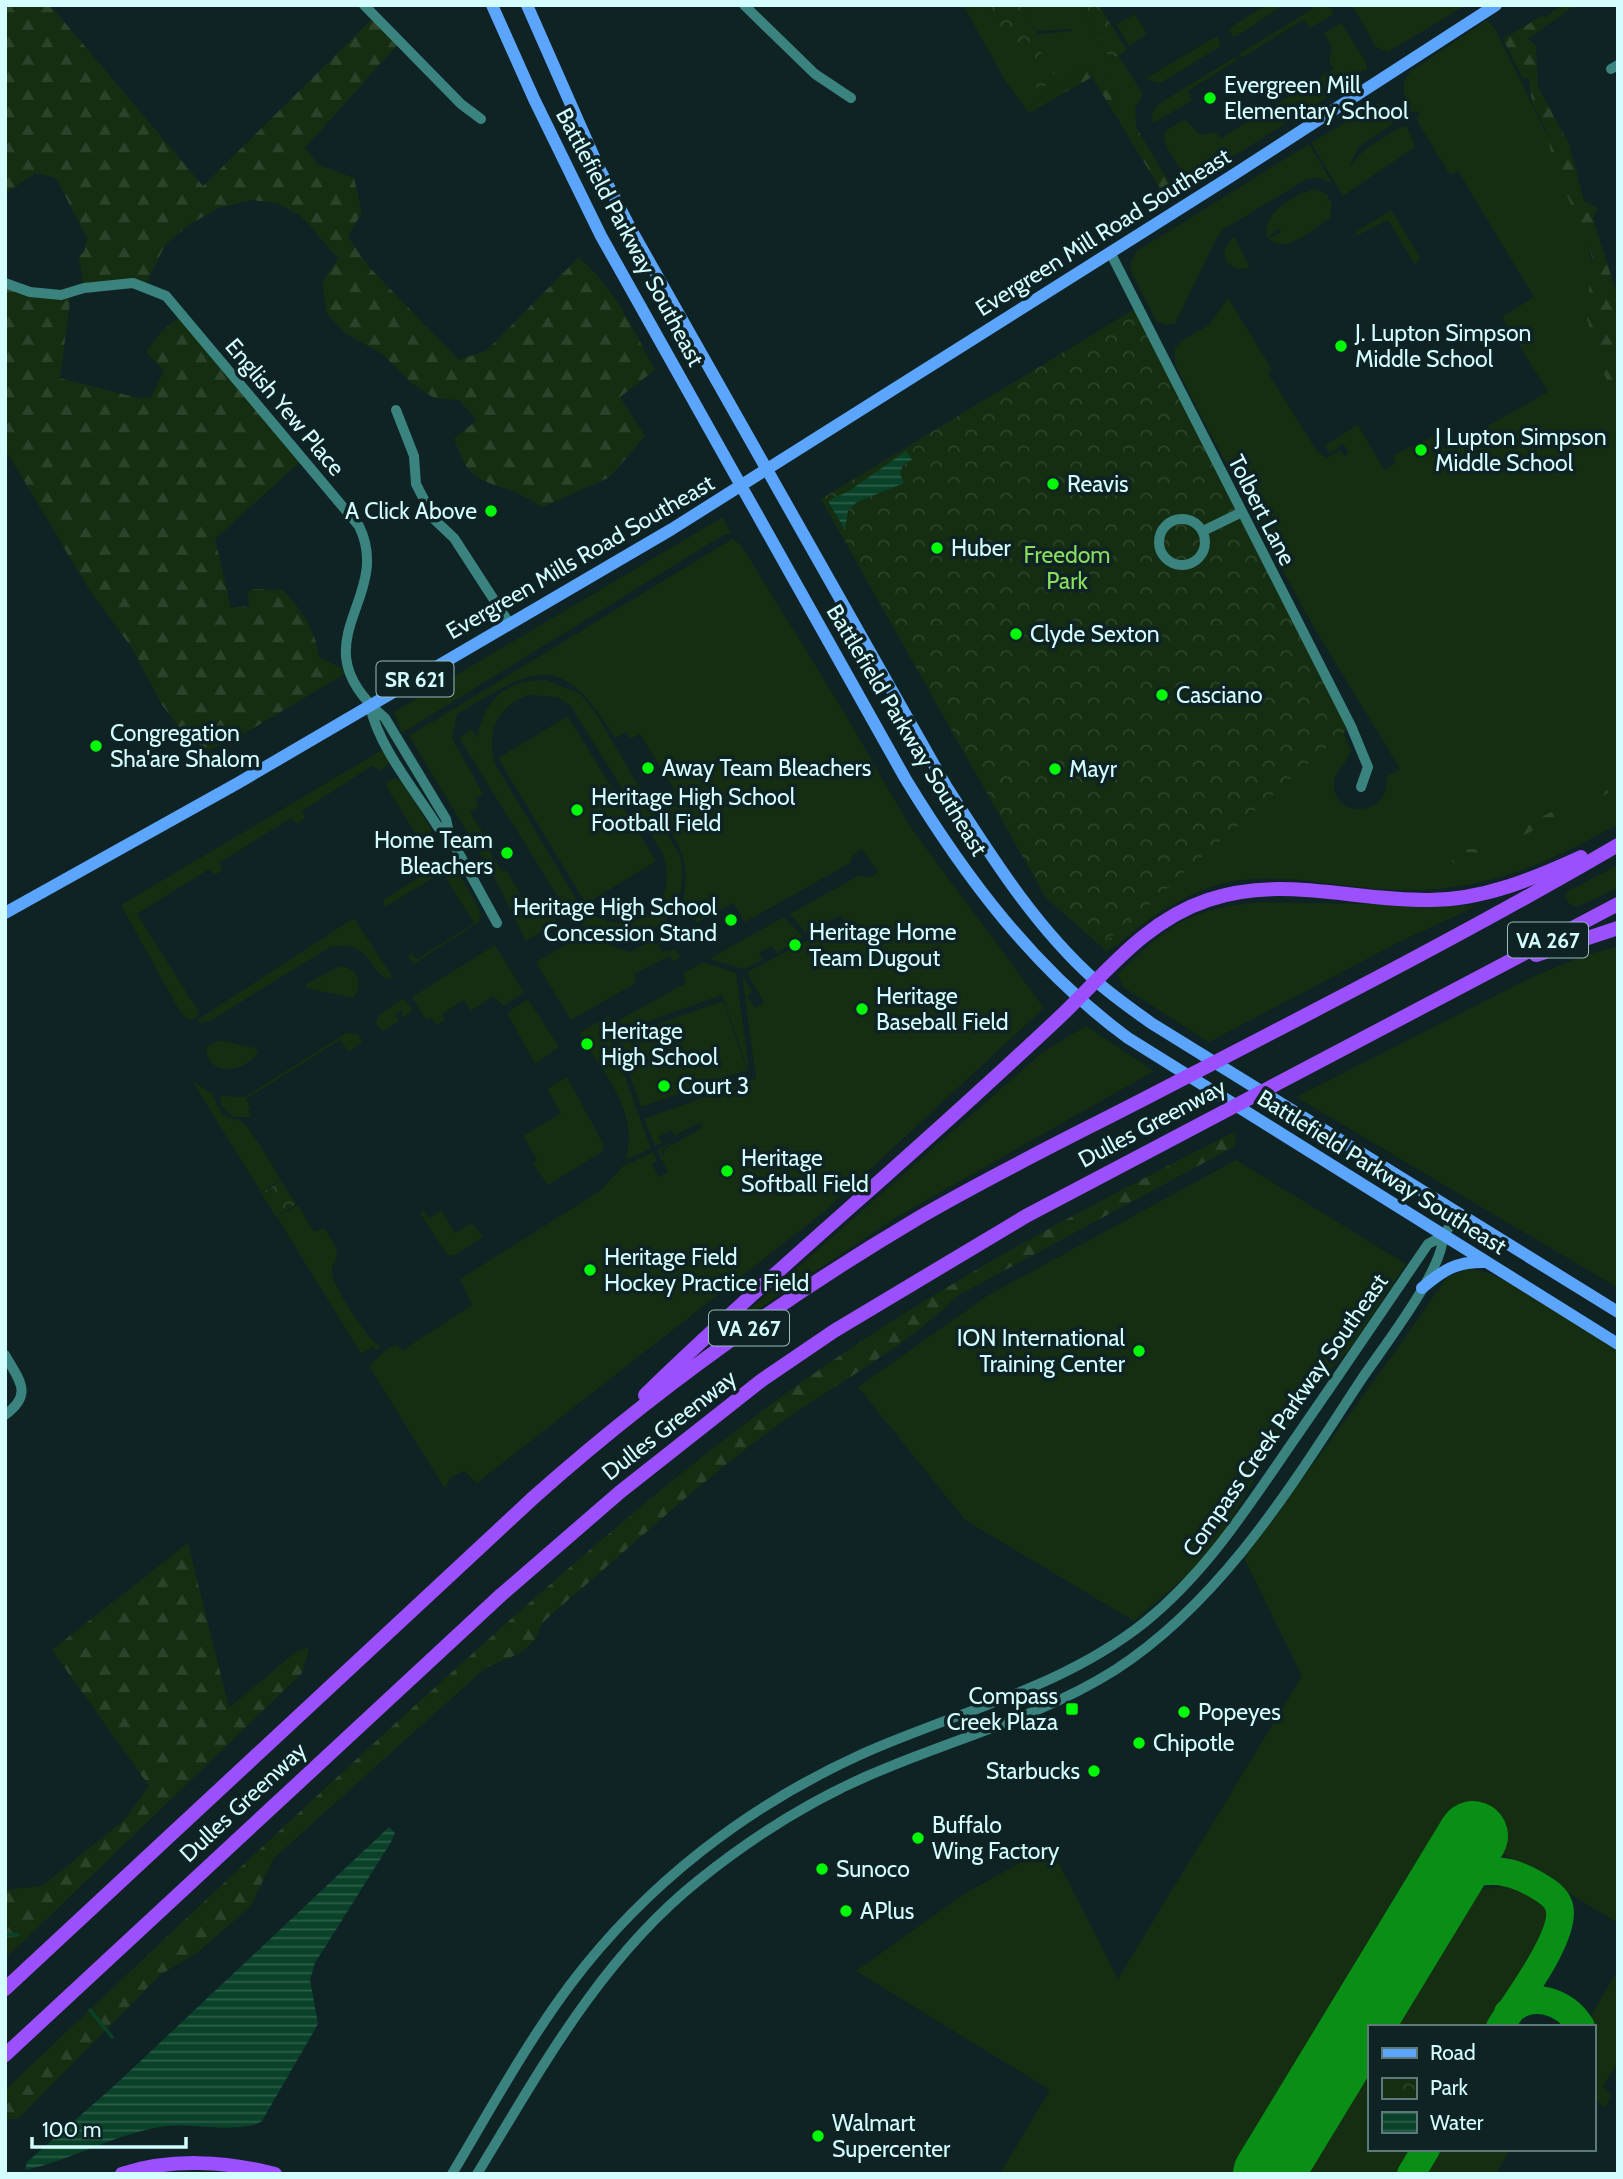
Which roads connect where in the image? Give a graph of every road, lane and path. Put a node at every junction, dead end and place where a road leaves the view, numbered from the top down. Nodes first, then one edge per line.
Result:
1 (364, 5) edge
2 (492, 5) edge
3 (527, 5) edge
4 (744, 5) edge
5 (1496, 5) edge
6 (851, 98) dead end
7 (481, 119) dead end
8 (1111, 252) junction
9 (5, 283) edge
10 (396, 410) dead end
11 (768, 471) junction
12 (741, 487) junction
13 (1242, 512) junction
14 (1202, 531) junction
15 (509, 622) junction
16 (370, 705) junction
17 (1361, 787) dead end
18 (1618, 843) edge
19 (1618, 904) edge
20 (5, 913) edge
21 (497, 923) dead end
22 (1618, 928) edge
23 (1478, 976) junction
24 (1096, 981) junction
25 (1078, 999) junction
26 (1458, 1214) junction
27 (1443, 1236) junction
28 (1486, 1262) junction
29 (1422, 1288) junction
30 (1618, 1312) edge
31 (1618, 1344) edge
32 (5, 1355) edge
33 (5, 1415) edge
34 (594, 1445) junction
35 (5, 1989) edge
36 (5, 2055) edge
37 (122, 2174) edge
38 (275, 2174) edge
39 (452, 2174) edge
40 (477, 2174) edge

1 - 7 street
2 - 12 main road, Battlefield Parkway Southeast
3 - 11 main road, Battlefield Parkway Southeast
4 - 6 street
5 - 8 main road, Evergreen Mill Road Southeast / SR 621
8 - 11 main road, Evergreen Mill Road Southeast / SR 621
8 - 13 street, Tolbert Lane
9 - 16 street, English Yew Place
10 - 15 street
11 - 12 main road, Evergreen Mills Road Southeast / SR 621
11 - 24 main road, Battlefield Parkway Southeast
12 - 15 main road, Evergreen Mills Road Southeast / SR 621
12 - 25 main road, Battlefield Parkway Southeast
13 - 14 street
13 - 17 street, Tolbert Lane
14 - 14 street
15 - 16 main road, Evergreen Mills Road Southeast / SR 621
16 - 20 main road, Evergreen Mills Road Southeast / SR 621
16 - 21 street, English Yew Place
18 - 24 highway
18 - 34 highway, Dulles Greenway / VA 267
19 - 23 highway, Dulles Greenway / VA 267
22 - 23 highway
23 - 36 highway, Dulles Greenway / VA 267
24 - 25 highway
24 - 26 main road, Battlefield Parkway Southeast
25 - 27 main road, Battlefield Parkway Southeast
25 - 34 highway
26 - 27 street, Compass Creek Parkway Southeast
26 - 30 main road, Battlefield Parkway Southeast
27 - 28 main road, Battlefield Parkway Southeast
27 - 29 street, Compass Creek Parkway Southeast
27 - 39 street, Compass Creek Parkway Southeast
28 - 29 main road
28 - 31 main road, Battlefield Parkway Southeast
29 - 40 street, Compass Creek Parkway Southeast
32 - 33 street
34 - 35 highway, Dulles Greenway / VA 267
37 - 38 highway

